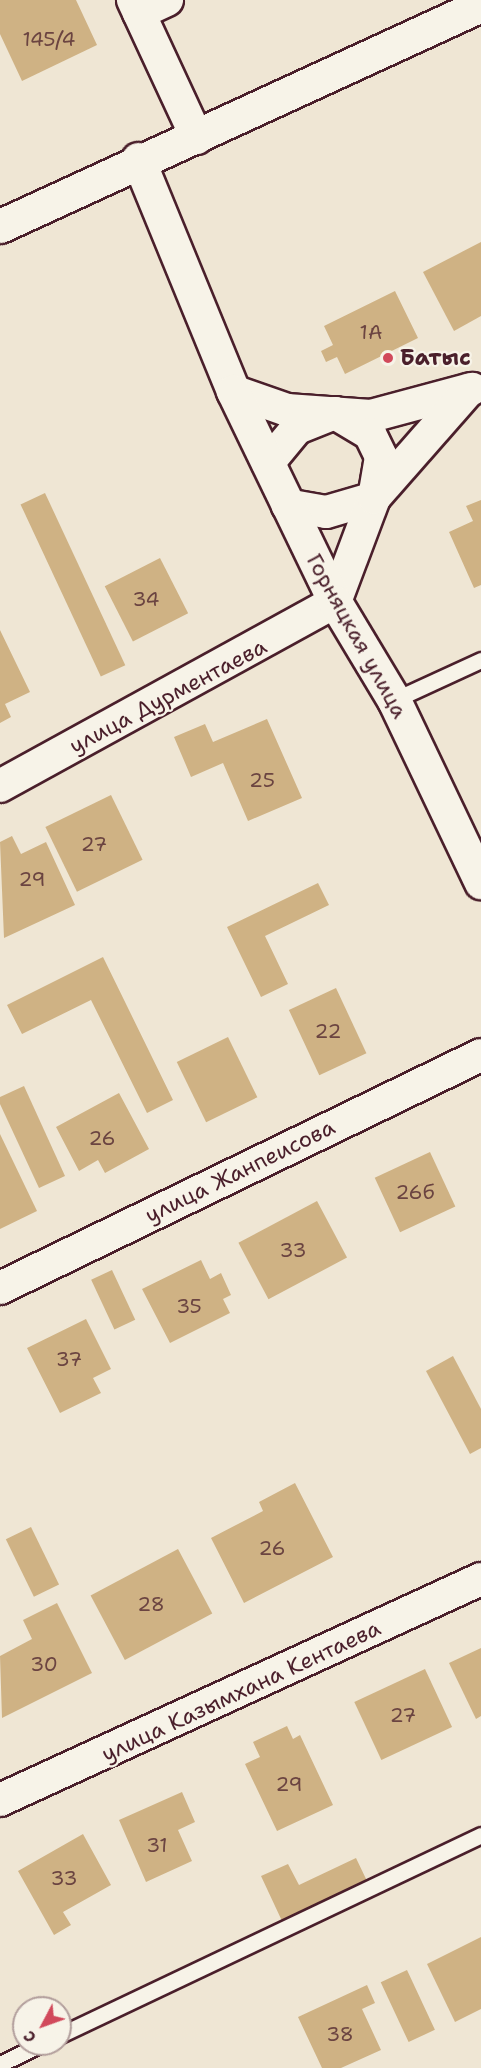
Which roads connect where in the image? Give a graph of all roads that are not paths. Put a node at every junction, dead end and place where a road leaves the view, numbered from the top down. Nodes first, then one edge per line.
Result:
1 (167, 0) edge
2 (481, 4) edge
3 (136, 6) edge
4 (197, 138) junction
5 (138, 159) junction
6 (0, 225) edge
7 (475, 387) edge
8 (233, 391) junction
9 (335, 413) junction
10 (268, 463) junction
11 (374, 498) junction
12 (288, 505) junction
13 (334, 602) junction
14 (481, 660) edge
15 (394, 700) junction
16 (0, 786) edge
17 (481, 882) edge
18 (481, 1055) edge
19 (0, 1288) edge
20 (481, 1579) edge
21 (0, 1800) edge
22 (481, 1835) edge
23 (72, 2029) edge
24 (17, 2056) edge
25 (0, 2064) edge

1 - 3 street
2 - 4 street
3 - 4 street
4 - 5 street
5 - 6 street
5 - 8 street, Горняцкая улица
7 - 9 street
7 - 11 street
8 - 9 street
8 - 10 street, Горняцкая улица
9 - 10 street
9 - 11 street
10 - 12 street, Горняцкая улица
11 - 12 street
11 - 13 street
12 - 13 street, Горняцкая улица
13 - 15 street, Горняцкая улица
13 - 16 street, улица Дурментаева
14 - 15 lane
15 - 17 street, Горняцкая улица
18 - 19 street, улица Жанпеисова
20 - 21 street, улица Казымхана Кентаева
22 - 23 lane
24 - 25 lane

